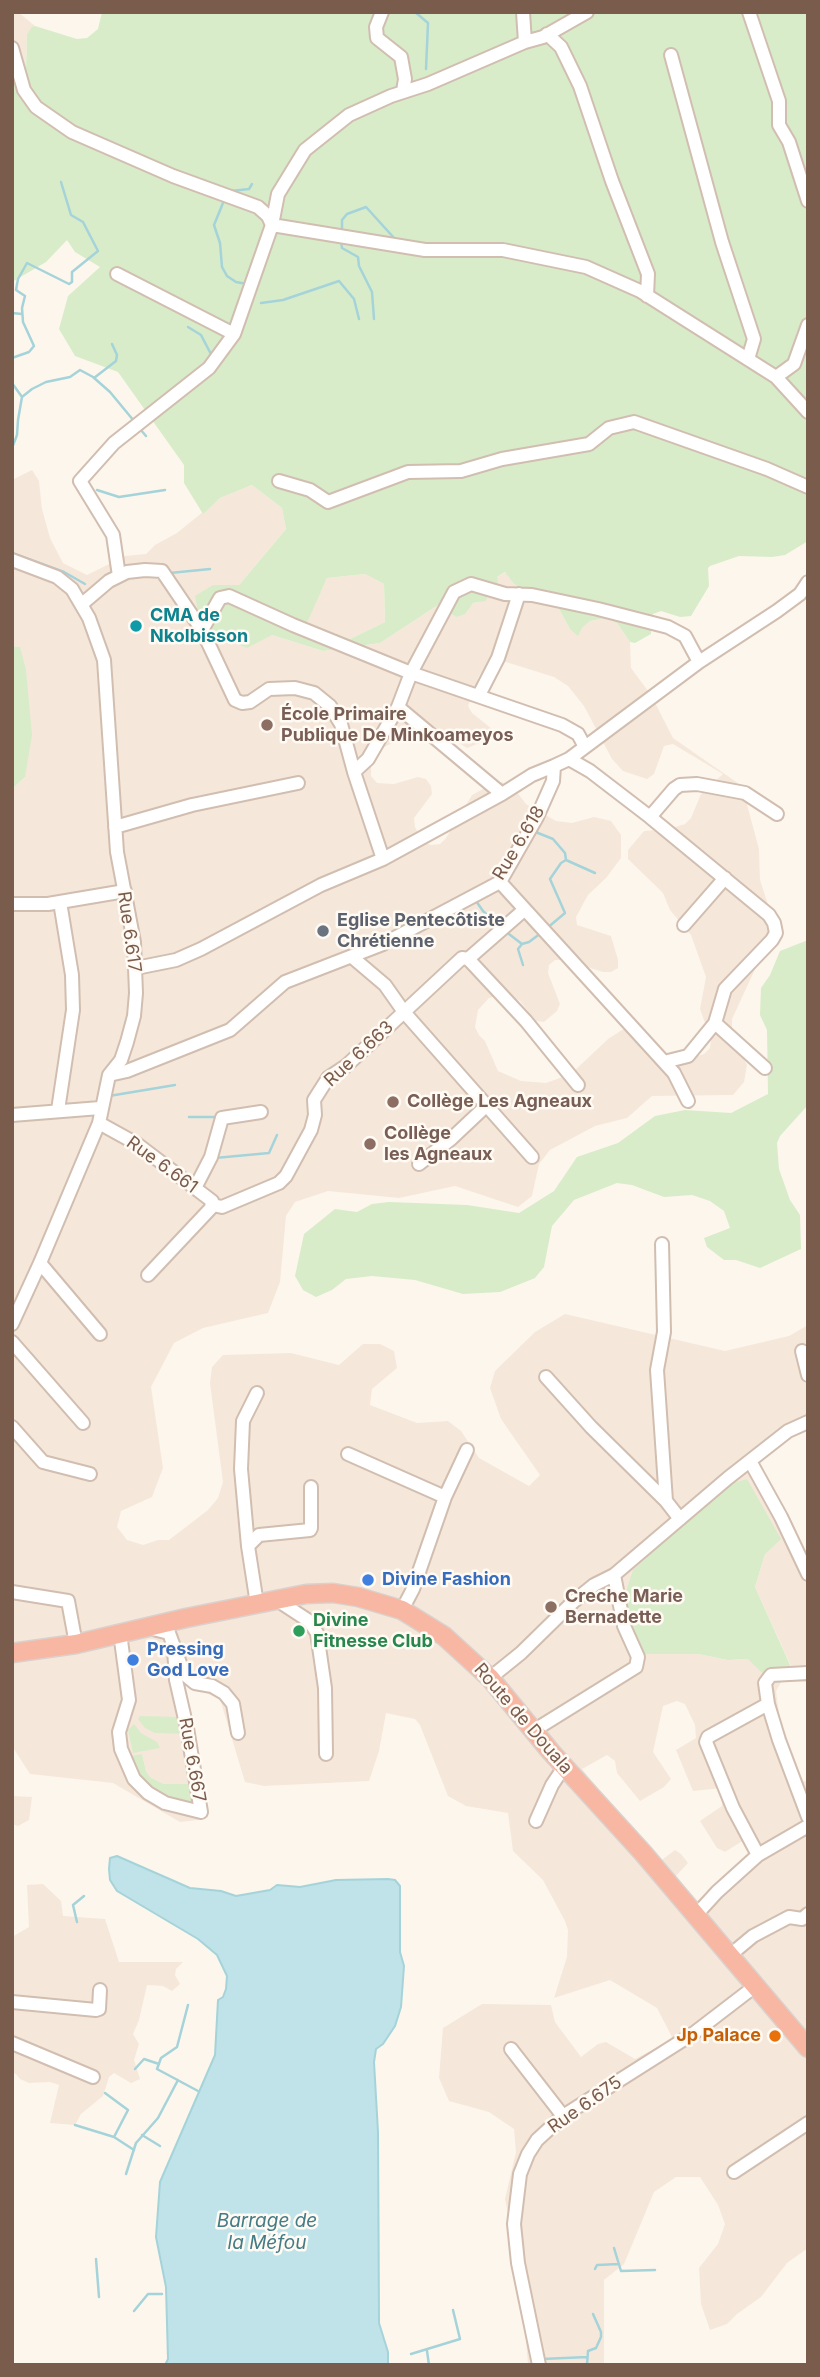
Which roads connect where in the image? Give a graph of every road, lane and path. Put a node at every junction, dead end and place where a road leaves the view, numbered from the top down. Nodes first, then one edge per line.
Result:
1 (382, 12) edge
2 (523, 12) edge
3 (587, 12) edge
4 (749, 12) edge
5 (547, 34) junction
6 (525, 42) junction
7 (12, 48) edge
8 (671, 55) dead end
9 (18, 88) edge
10 (403, 91) junction
11 (808, 201) edge
12 (272, 225) junction
13 (117, 274) dead end
14 (647, 296) junction
15 (808, 325) edge
16 (234, 334) junction
17 (748, 359) junction
18 (776, 377) junction
19 (808, 412) edge
20 (279, 481) dead end
21 (808, 488) edge
22 (12, 560) edge
23 (119, 576) junction
24 (808, 582) edge
25 (519, 594) junction
26 (82, 604) junction
27 (202, 630) junction
28 (699, 662) junction
29 (411, 673) junction
30 (479, 695) junction
31 (398, 707) junction
32 (585, 747) junction
33 (569, 759) junction
34 (554, 766) junction
35 (354, 772) junction
36 (298, 783) dead end
37 (502, 794) junction
38 (777, 814) dead end
39 (650, 817) junction
40 (116, 827) junction
41 (383, 859) junction
42 (725, 878) junction
43 (500, 882) junction
44 (125, 891) junction
45 (60, 902) junction
46 (12, 904) edge
47 (524, 910) junction
48 (684, 925) dead end
49 (352, 957) junction
50 (468, 959) junction
51 (136, 968) junction
52 (404, 1012) junction
53 (715, 1023) junction
54 (664, 1062) junction
55 (765, 1068) dead end
56 (109, 1076) junction
57 (578, 1085) dead end
58 (688, 1101) dead end
59 (486, 1106) junction
60 (100, 1108) junction
61 (58, 1110) junction
62 (261, 1112) dead end
63 (12, 1115) edge
64 (99, 1122) junction
65 (532, 1157) dead end
66 (419, 1164) dead end
67 (195, 1188) junction
68 (213, 1205) junction
69 (662, 1244) dead end
70 (40, 1263) junction
71 (148, 1275) dead end
72 (12, 1324) edge
73 (100, 1334) dead end
74 (12, 1342) edge
75 (802, 1351) dead end
76 (808, 1375) edge
77 (546, 1377) dead end
78 (257, 1393) dead end
79 (808, 1422) edge
80 (83, 1423) dead end
81 (12, 1427) edge
82 (467, 1450) dead end
83 (348, 1454) dead end
84 (750, 1461) junction
85 (90, 1474) dead end
86 (311, 1488) dead end
87 (445, 1497) junction
88 (666, 1501) junction
89 (680, 1519) junction
90 (248, 1546) junction
91 (808, 1574) edge
92 (614, 1575) junction
93 (12, 1592) edge
94 (277, 1600) junction
95 (257, 1604) junction
96 (402, 1610) junction
97 (149, 1628) junction
98 (120, 1633) junction
99 (76, 1644) junction
100 (174, 1649) junction
101 (12, 1653) edge
102 (808, 1673) edge
103 (490, 1678) junction
104 (768, 1704) junction
105 (533, 1731) junction
106 (238, 1733) dead end
107 (326, 1754) dead end
108 (564, 1767) junction
109 (808, 1817) edge
110 (536, 1821) dead end
111 (808, 1826) edge
112 (758, 1855) junction
113 (808, 1914) edge
114 (695, 1916) junction
115 (729, 1956) junction
116 (754, 1987) junction
117 (100, 1990) dead end
118 (12, 2002) edge
119 (12, 2043) edge
120 (808, 2048) edge
121 (511, 2049) dead end
122 (93, 2077) dead end
123 (563, 2116) junction
124 (808, 2123) edge
125 (734, 2172) dead end
126 (538, 2365) edge

1 - 10 street
2 - 6 street
3 - 5 street
4 - 11 street
5 - 6 street
5 - 14 street
6 - 10 street
7 - 9 street
8 - 17 street
9 - 12 street
10 - 12 street
12 - 14 street
12 - 16 street
13 - 16 street
14 - 17 street
15 - 18 street
16 - 23 street
17 - 18 street
18 - 19 street
20 - 21 street
22 - 26 street, Rue 6.617
23 - 26 street
23 - 27 street
24 - 28 street
25 - 28 street
25 - 29 street
25 - 30 street
26 - 40 street, Rue 6.617
27 - 29 street
27 - 35 street
28 - 32 street
29 - 30 street
29 - 31 street
30 - 32 street
31 - 35 street
31 - 37 street
32 - 33 street
33 - 34 street
33 - 39 street
34 - 37 street
34 - 43 street, Rue 6.618
35 - 41 street
36 - 40 street
37 - 41 street
38 - 39 street
39 - 42 street
40 - 44 street, Rue 6.617
41 - 51 street
42 - 48 street
42 - 53 street
43 - 47 street
43 - 49 street, Rue 6.618
44 - 45 street
44 - 51 street, Rue 6.617
45 - 46 street
45 - 61 street
47 - 50 street, Rue 6.663
47 - 54 street
49 - 52 street
49 - 56 street, Rue 6.618
50 - 52 street, Rue 6.663
50 - 57 street
51 - 56 street, Rue 6.617
52 - 59 street
52 - 68 street, Rue 6.663
53 - 54 street
53 - 55 street
54 - 58 street
56 - 60 street, Rue 6.617
59 - 65 street
59 - 66 street
60 - 61 street
60 - 64 street, Rue 6.617
61 - 63 street
62 - 67 street
64 - 67 street, Rue 6.661
64 - 70 street, Rue 6.617
67 - 68 street, Rue 6.661
68 - 71 street, Rue 6.661
69 - 88 street
70 - 72 street, Rue 6.617
70 - 73 street
74 - 80 street
75 - 76 street
77 - 88 street
78 - 90 street
79 - 84 street
81 - 85 street
82 - 87 street
83 - 87 street
84 - 89 street
84 - 91 street
86 - 90 street
87 - 96 street
88 - 89 street
89 - 92 street
90 - 95 street
92 - 103 street
92 - 105 street
93 - 99 street
94 - 95 highway, Route de Douala
94 - 96 highway, Route de Douala
94 - 107 street
95 - 97 highway, Route de Douala
96 - 103 highway, Route de Douala
97 - 98 highway, Route de Douala
97 - 100 street
98 - 99 highway, Route de Douala
98 - 100 street, Rue 6.667
99 - 101 highway, Route de Douala
100 - 106 street
102 - 104 street
103 - 105 highway, Route de Douala
104 - 109 street
104 - 112 street
105 - 108 highway, Route de Douala
108 - 110 street
108 - 114 highway, Route de Douala
111 - 112 street
112 - 114 street
113 - 115 street
114 - 115 highway, Route de Douala
115 - 116 highway, Route de Douala
116 - 120 highway, Route de Douala
116 - 123 street, Rue 6.675
117 - 118 street
119 - 122 street
121 - 123 street
123 - 126 street, Rue 6.675
124 - 125 street

